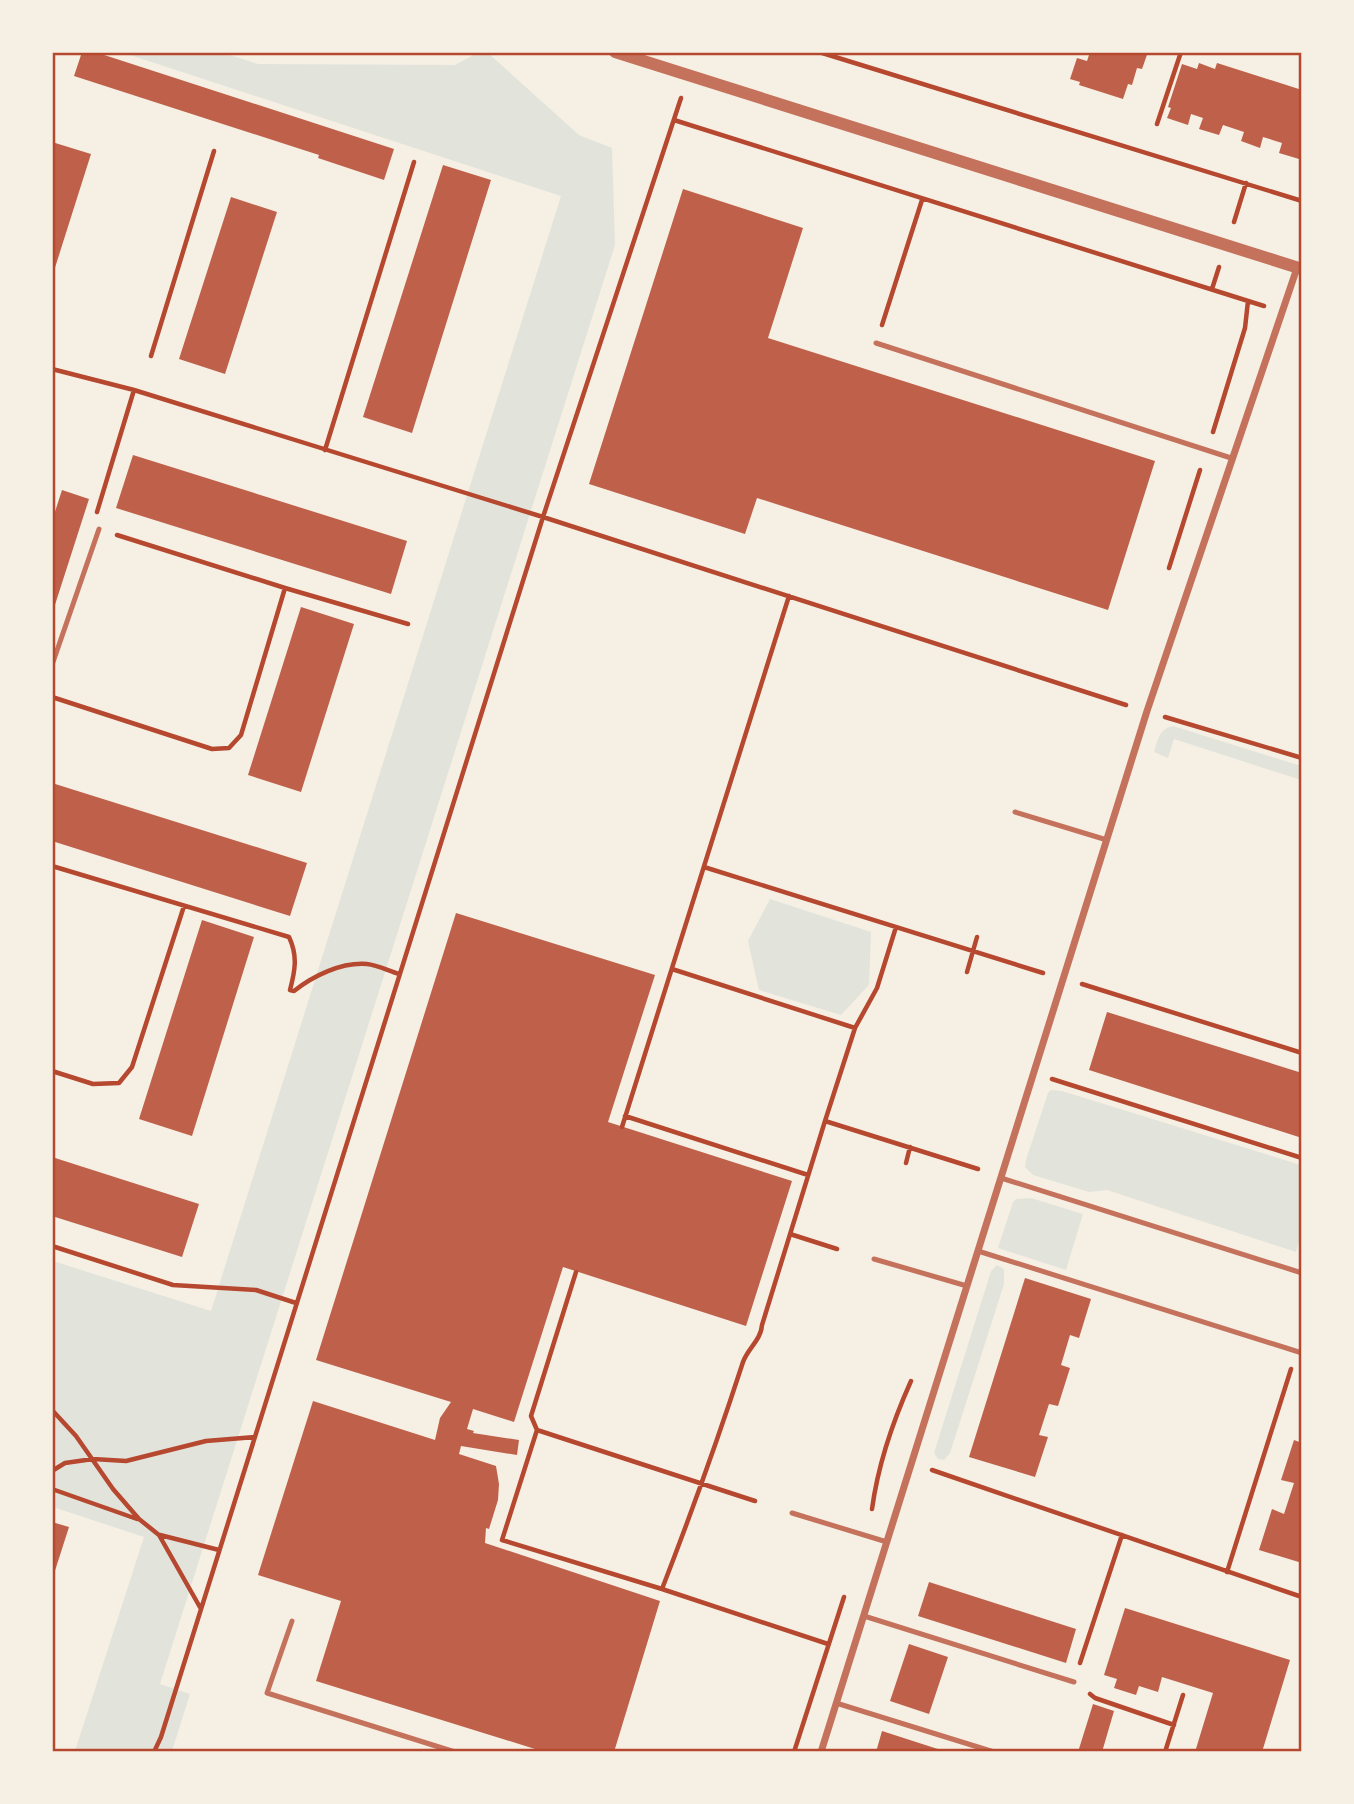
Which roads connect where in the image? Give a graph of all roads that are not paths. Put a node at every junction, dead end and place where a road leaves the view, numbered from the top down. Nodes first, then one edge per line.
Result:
1 (615, 52) edge
2 (1299, 269) edge
3 (876, 343) road end
4 (1231, 458) junction
5 (99, 529) road end
6 (52, 665) edge
7 (1015, 812) dead end
8 (1107, 840) junction
9 (1001, 1178) junction
10 (978, 1251) junction
11 (874, 1259) dead end
12 (1301, 1273) edge
13 (967, 1286) junction
14 (1299, 1352) edge
15 (792, 1513) dead end
16 (887, 1542) junction
17 (864, 1616) junction
18 (292, 1621) dead end
19 (1074, 1682) road end
20 (836, 1703) junction
21 (455, 1752) edge
22 (821, 1752) edge
23 (994, 1752) edge

1 - 2 street
2 - 4 street
3 - 4 lane
4 - 8 street
5 - 6 lane
7 - 8 lane
8 - 9 street
9 - 10 street
9 - 12 lane
10 - 13 street
10 - 14 lane
11 - 13 lane
13 - 16 street
15 - 16 lane
16 - 17 street
17 - 19 lane
17 - 20 street
18 - 21 lane
20 - 22 street
20 - 23 lane

